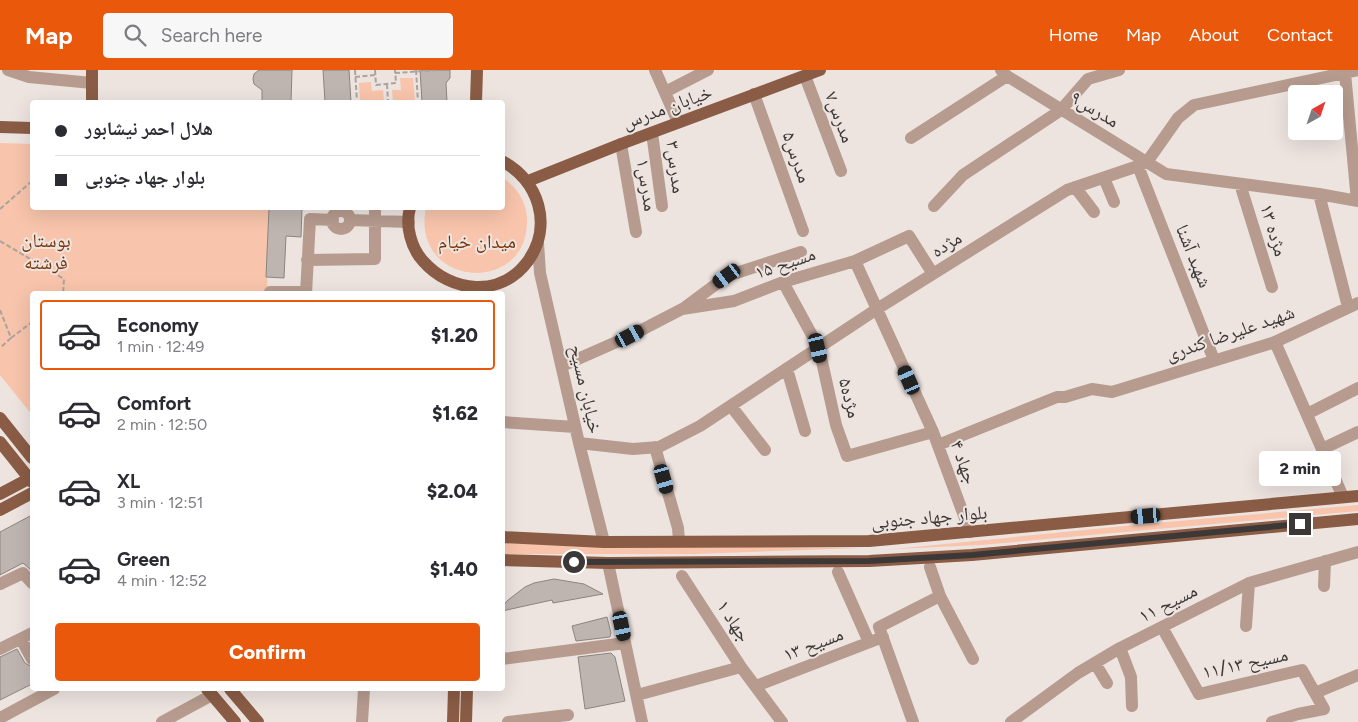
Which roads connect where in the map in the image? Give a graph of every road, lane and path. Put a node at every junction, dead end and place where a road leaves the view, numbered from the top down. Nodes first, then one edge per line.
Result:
1 (8, 70) edge
2 (355, 70) edge
3 (375, 70) edge
4 (438, 70) edge
5 (477, 70) edge
6 (655, 70) edge
7 (708, 70) edge
8 (820, 70) edge
9 (1119, 70) edge
10 (1358, 70) edge
11 (395, 71) edge
12 (416, 71) edge
13 (1004, 73) edge
14 (1345, 73) junction
15 (1319, 74) edge
16 (375, 75) junction
17 (92, 76) edge
18 (805, 76) junction
19 (356, 77) junction
20 (387, 84) junction
21 (665, 92) junction
22 (754, 94) junction
23 (92, 100) edge
24 (357, 100) edge
25 (388, 100) edge
26 (418, 100) edge
27 (476, 100) edge
28 (1061, 110) junction
29 (678, 122) junction
30 (0, 127) edge
31 (30, 128) edge
32 (652, 133) junction
33 (911, 138) dead end
34 (621, 144) junction
35 (505, 163) edge
36 (1142, 164) junction
37 (841, 171) dead end
38 (1104, 178) junction
39 (528, 181) junction
40 (30, 183) edge
41 (1240, 184) junction
42 (1075, 187) junction
43 (1319, 194) junction
44 (1357, 201) edge
45 (1114, 202) dead end
46 (662, 206) dead end
47 (934, 206) dead end
48 (0, 209) edge
49 (410, 210) edge
50 (1094, 212) dead end
51 (310, 213) edge
52 (374, 214) edge
53 (409, 222) junction
54 (636, 232) dead end
55 (803, 232) dead end
56 (0, 242) edge
57 (538, 243) junction
58 (801, 252) dead end
59 (307, 260) junction
60 (854, 260) junction
61 (933, 274) junction
62 (783, 282) junction
63 (1272, 286) dead end
64 (452, 288) edge
65 (492, 289) edge
66 (63, 291) edge
67 (306, 291) edge
68 (1353, 305) edge
69 (682, 309) junction
70 (877, 309) junction
71 (0, 310) edge
72 (30, 324) edge
73 (11, 338) junction
74 (1275, 342) junction
75 (0, 348) edge
76 (818, 348) junction
77 (1214, 360) junction
78 (562, 366) junction
79 (787, 369) junction
80 (1358, 388) edge
81 (731, 406) junction
82 (1307, 414) junction
83 (0, 418) edge
84 (505, 422) edge
85 (575, 427) junction
86 (805, 430) dead end
87 (933, 432) junction
88 (1358, 432) edge
89 (0, 442) edge
90 (578, 443) junction
91 (938, 445) junction
92 (655, 447) junction
93 (1322, 449) junction
94 (765, 450) dead end
95 (30, 456) edge
96 (30, 478) edge
97 (30, 479) edge
98 (0, 494) edge
99 (30, 494) edge
100 (1358, 496) edge
101 (1343, 497) junction
102 (0, 510) edge
103 (1358, 519) edge
104 (970, 532) junction
105 (505, 537) edge
106 (678, 541) junction
107 (869, 541) junction
108 (604, 542) junction
109 (1358, 552) edge
110 (505, 560) edge
111 (869, 561) junction
112 (1324, 561) junction
113 (608, 563) junction
114 (930, 567) dead end
115 (838, 572) dead end
116 (682, 576) dead end
117 (30, 581) edge
118 (1249, 583) junction
119 (0, 584) edge
120 (1324, 586) dead end
121 (940, 596) junction
122 (1246, 626) dead end
123 (1162, 627) junction
124 (27, 636) edge
125 (883, 637) junction
126 (869, 642) junction
127 (625, 643) junction
128 (1120, 648) junction
129 (0, 649) edge
130 (30, 650) edge
131 (505, 659) edge
132 (973, 659) dead end
133 (1095, 663) junction
134 (741, 667) junction
135 (1358, 675) edge
136 (1107, 683) dead end
137 (756, 686) junction
138 (49, 691) edge
139 (232, 691) edge
140 (364, 691) edge
141 (454, 691) edge
142 (466, 691) edge
143 (209, 692) edge
144 (1315, 692) junction
145 (637, 695) junction
146 (1132, 706) dead end
147 (568, 716) dead end
148 (0, 718) edge
149 (169, 720) edge
150 (547, 720) edge
151 (235, 722) edge
152 (258, 722) edge
153 (362, 722) edge
154 (453, 722) edge
155 (466, 722) edge
156 (508, 722) edge
157 (642, 722) edge
158 (782, 722) edge
159 (913, 722) edge
160 (1011, 722) edge
161 (1274, 722) edge

1 - 17 street
2 - 19 path
3 - 16 path
4 - 12 path
5 - 27 main road
6 - 21 street
7 - 21 street
8 - 18 main road, خیابان مدرس
9 - 28 street
10 - 14 street
11 - 12 path
11 - 20 path
12 - 26 path
13 - 28 street, مدرس۹
13 - 33 street
14 - 15 street
14 - 44 street
15 - 36 street
16 - 19 path
16 - 20 path
17 - 23 main road
18 - 22 main road, خیابان مدرس
18 - 37 street, مدرس۷
19 - 24 path
20 - 25 path
21 - 29 street
22 - 29 main road, خیابان مدرس
22 - 55 street, مدرس۵
28 - 36 street, مدرس۹
28 - 47 street
29 - 32 main road, خیابان مدرس
30 - 31 main road
32 - 34 main road, خیابان مدرس
32 - 46 street, مدرس۳
34 - 39 main road, خیابان مدرس
34 - 54 street, مدرس۱
35 - 39 main road
36 - 38 street, مژده
36 - 41 street
36 - 77 street, شهبد آشنا
38 - 42 street, مژده
38 - 45 street
39 - 57 main road
40 - 48 path
41 - 43 street
41 - 63 street, مژده ۱۳
42 - 50 street
42 - 61 street, مژده
43 - 44 street
43 - 68 street
49 - 53 main road
51 - 52 street
51 - 59 street
52 - 53 street
52 - 59 street
53 - 64 main road
56 - 66 path
57 - 65 main road
57 - 78 street, خیابان مسیح
58 - 69 street
59 - 67 street
60 - 61 street, مسیح ۱۵
60 - 62 street, مسیح ۱۵
60 - 70 street, جهاد ۴
61 - 70 street, مژده
62 - 69 street, مسیح ۱۵
62 - 76 street, مژده۵
64 - 65 main road
68 - 74 street, شهید علیرضا کندری
69 - 78 street, مسیح ۱۵
70 - 76 street, مژده
70 - 87 street, جهاد ۴
71 - 73 path
72 - 73 path
73 - 75 path
74 - 77 street, شهید علیرضا کندری
74 - 82 street
76 - 79 street, مژده
76 - 87 street, مژده۵
77 - 91 street, شهید علیرضا کندری
78 - 85 street, خیابان مسیح
79 - 81 street, مژده
79 - 86 street
80 - 82 street
81 - 92 street, مژده
81 - 94 street
82 - 93 street
83 - 95 main road
84 - 85 street
85 - 90 street, خیابان مسیح
87 - 91 street, جهاد ۴
88 - 93 street
89 - 96 main road
90 - 92 street, مژده
90 - 108 street, خیابان مسیح
91 - 104 street, جهاد ۴
92 - 106 street
93 - 101 street
97 - 98 main road
99 - 102 main road
100 - 101 main road, بلوار جهاد جنوبی
101 - 104 main road, بلوار جهاد جنوبی
103 - 111 main road, بلوار جهاد جنوبی
104 - 107 main road, بلوار جهاد جنوبی
105 - 108 main road, بلوار جهاد جنوبی
106 - 107 main road, بلوار جهاد جنوبی
106 - 108 main road, بلوار جهاد جنوبی
107 - 111 main road
109 - 112 street, مسیح ۱۱
110 - 113 main road, بلوار جهاد جنوبی
111 - 113 main road, بلوار جهاد جنوبی
112 - 118 street, مسیح ۱۱
112 - 120 street
113 - 127 street
114 - 121 street
115 - 126 street
116 - 134 street, جهاد ۱
117 - 119 street
118 - 122 street
118 - 123 street, مسیح ۱۱
121 - 125 street
121 - 132 street
123 - 128 street, مسیح ۱۱
123 - 144 street, مسیح ۱۱/۱۳
124 - 129 street
124 - 130 street
125 - 126 street, مسیح ۱۳
125 - 159 street
126 - 137 street, مسیح ۱۳
127 - 131 street
127 - 145 street
128 - 133 street, مسیح ۱۱
128 - 146 street
133 - 136 street
133 - 160 street, مسیح ۱۱
134 - 137 street, جهاد ۱
134 - 145 street
135 - 144 street
137 - 158 street, جهاد ۱
138 - 148 street
139 - 152 main road
140 - 153 street
141 - 154 main road
142 - 155 main road
143 - 149 street
143 - 151 main road
144 - 161 street, مسیح ۱۱/۱۳
145 - 157 street
147 - 150 street
150 - 156 street

